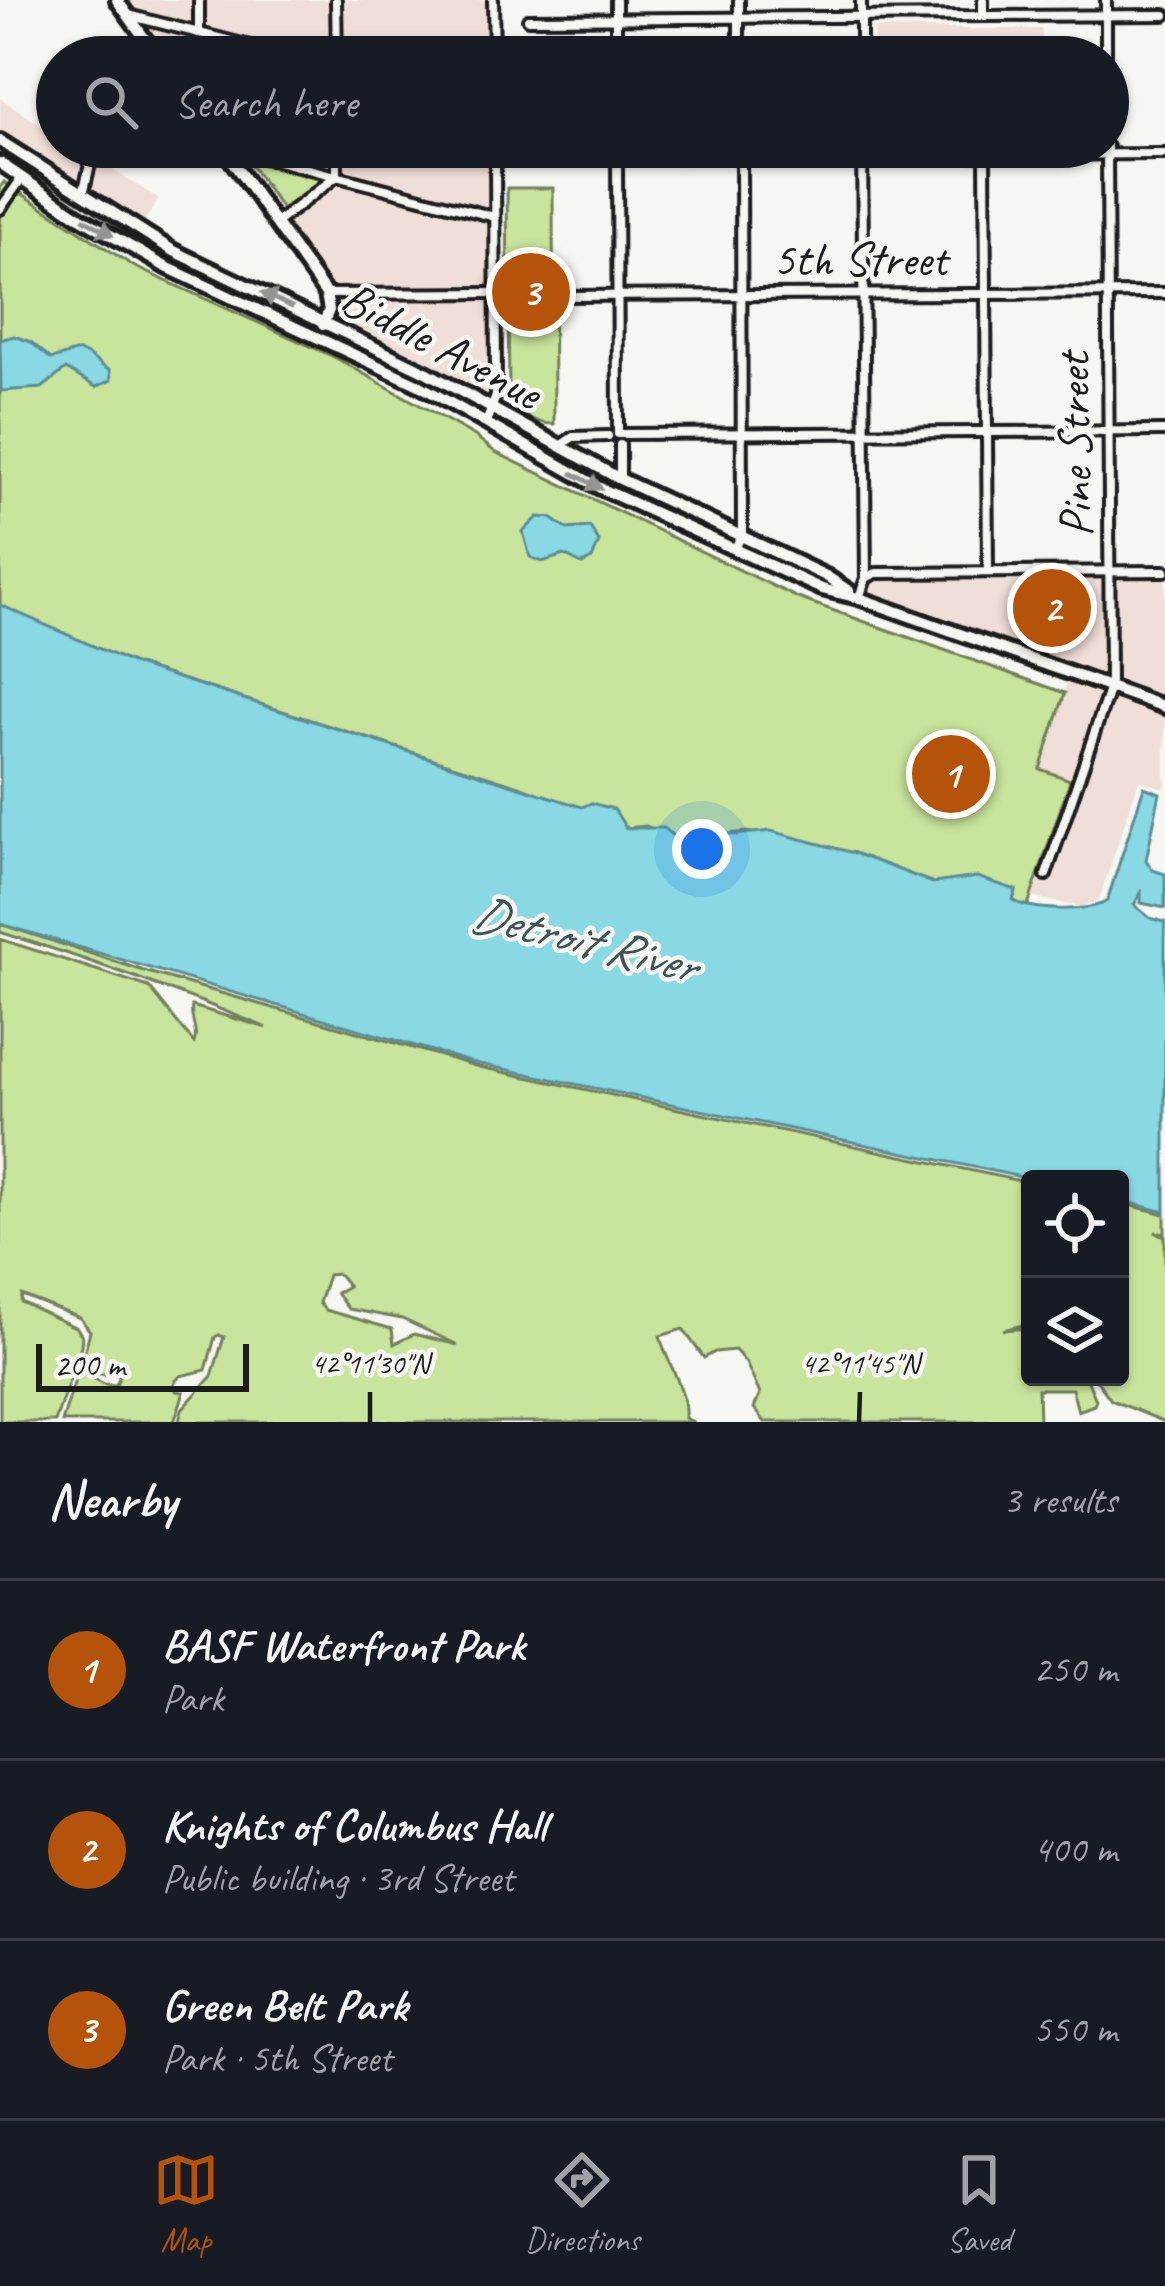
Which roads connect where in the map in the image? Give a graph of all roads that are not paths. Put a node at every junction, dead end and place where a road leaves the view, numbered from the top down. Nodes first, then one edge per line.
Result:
1 (118, 0) edge
2 (199, 0) edge
3 (336, 0) edge
4 (494, 0) edge
5 (616, 0) edge
6 (739, 0) edge
7 (861, 0) edge
8 (983, 0) edge
9 (1106, 0) edge
10 (128, 15) junction
11 (1106, 15) junction
12 (1165, 15) edge
13 (861, 16) junction
14 (983, 16) junction
15 (739, 17) junction
16 (616, 18) junction
17 (528, 19) dead end
18 (199, 33) junction
19 (143, 36) edge
20 (211, 36) edge
21 (337, 36) edge
22 (494, 36) edge
23 (616, 36) edge
24 (739, 36) edge
25 (861, 36) edge
26 (1106, 36) edge
27 (0, 141) edge
28 (1129, 152) edge
29 (1165, 154) edge
30 (0, 163) edge
31 (32, 163) junction
32 (36, 166) edge
33 (40, 168) edge
34 (89, 168) edge
35 (237, 168) edge
36 (305, 168) edge
37 (337, 168) edge
38 (495, 168) edge
39 (617, 168) edge
40 (741, 168) edge
41 (862, 168) edge
42 (985, 168) edge
43 (1107, 168) edge
44 (337, 176) junction
45 (22, 178) junction
46 (82, 196) junction
47 (0, 209) edge
48 (495, 217) junction
49 (275, 223) junction
50 (172, 250) junction
51 (164, 266) junction
52 (1165, 292) edge
53 (496, 293) junction
54 (1108, 293) junction
55 (326, 294) junction
56 (863, 294) junction
57 (985, 294) junction
58 (740, 295) junction
59 (556, 296) dead end
60 (619, 296) junction
61 (325, 322) junction
62 (316, 337) junction
63 (494, 409) junction
64 (486, 423) junction
65 (1108, 431) junction
66 (1165, 431) edge
67 (986, 432) junction
68 (864, 433) junction
69 (742, 434) junction
70 (616, 439) junction
71 (559, 447) junction
72 (620, 479) junction
73 (742, 535) junction
74 (734, 550) junction
75 (1165, 571) edge
76 (988, 572) junction
77 (1110, 572) junction
78 (866, 578) junction
79 (859, 598) junction
80 (1110, 688) junction
81 (1165, 707) edge
82 (1046, 875) dead end

1 - 10 main road
2 - 18 street
3 - 21 street
4 - 22 street
5 - 16 street
6 - 15 street
7 - 13 street
8 - 14 street
9 - 11 street
10 - 18 street
10 - 19 main road
11 - 12 street
11 - 14 street
11 - 26 street
13 - 14 street
13 - 15 street
13 - 25 street
15 - 16 street
15 - 24 street
16 - 17 street
16 - 23 street
18 - 20 street
27 - 31 main road, Biddle Avenue
28 - 29 street
30 - 45 main road, Biddle Avenue
31 - 32 main road, Biddle Avenue
31 - 45 main road
33 - 46 main road, Biddle Avenue
34 - 46 street
35 - 49 main road
36 - 44 street
37 - 44 street
38 - 48 street
39 - 60 street
40 - 58 street
41 - 56 street
42 - 57 street
43 - 54 street, Pine Street
44 - 48 street
44 - 49 street
45 - 47 street
45 -> 51 main road, Biddle Avenue
46 - 50 main road, Biddle Avenue
48 - 53 street
49 - 55 main road
50 - 51 main road
61 -> 50 main road, Biddle Avenue
51 - 62 main road, Biddle Avenue
52 - 54 street, 5th Street
53 - 55 street
53 - 63 street
54 - 57 street, 5th Street
54 - 65 street, Pine Street
55 - 61 main road
56 - 57 street, 5th Street
56 - 58 street, 5th Street
56 - 68 street
57 - 67 street
58 - 60 street, 5th Street
58 - 69 street
59 - 60 street, 5th Street
60 - 70 street
61 - 62 main road
61 - 63 main road, Biddle Avenue
62 - 64 main road, Biddle Avenue
63 - 64 street
63 - 71 main road, Biddle Avenue
64 -> 74 main road, Biddle Avenue
65 - 66 street
65 - 67 street
65 - 77 street, Pine Street
67 - 68 street
67 - 76 street
68 - 69 street
68 - 78 street
69 - 70 street
69 - 73 street
70 - 71 street
70 - 72 street
71 - 72 main road, Biddle Avenue
72 - 73 main road, Biddle Avenue
73 - 74 street
73 - 79 main road, Biddle Avenue
74 - 79 main road, Biddle Avenue
75 - 77 street
76 - 77 street
76 - 78 street
77 - 80 street, Pine Street
78 - 79 street
79 - 80 main road, Biddle Avenue
80 - 81 main road, Biddle Avenue
80 - 82 street, Pine Street

